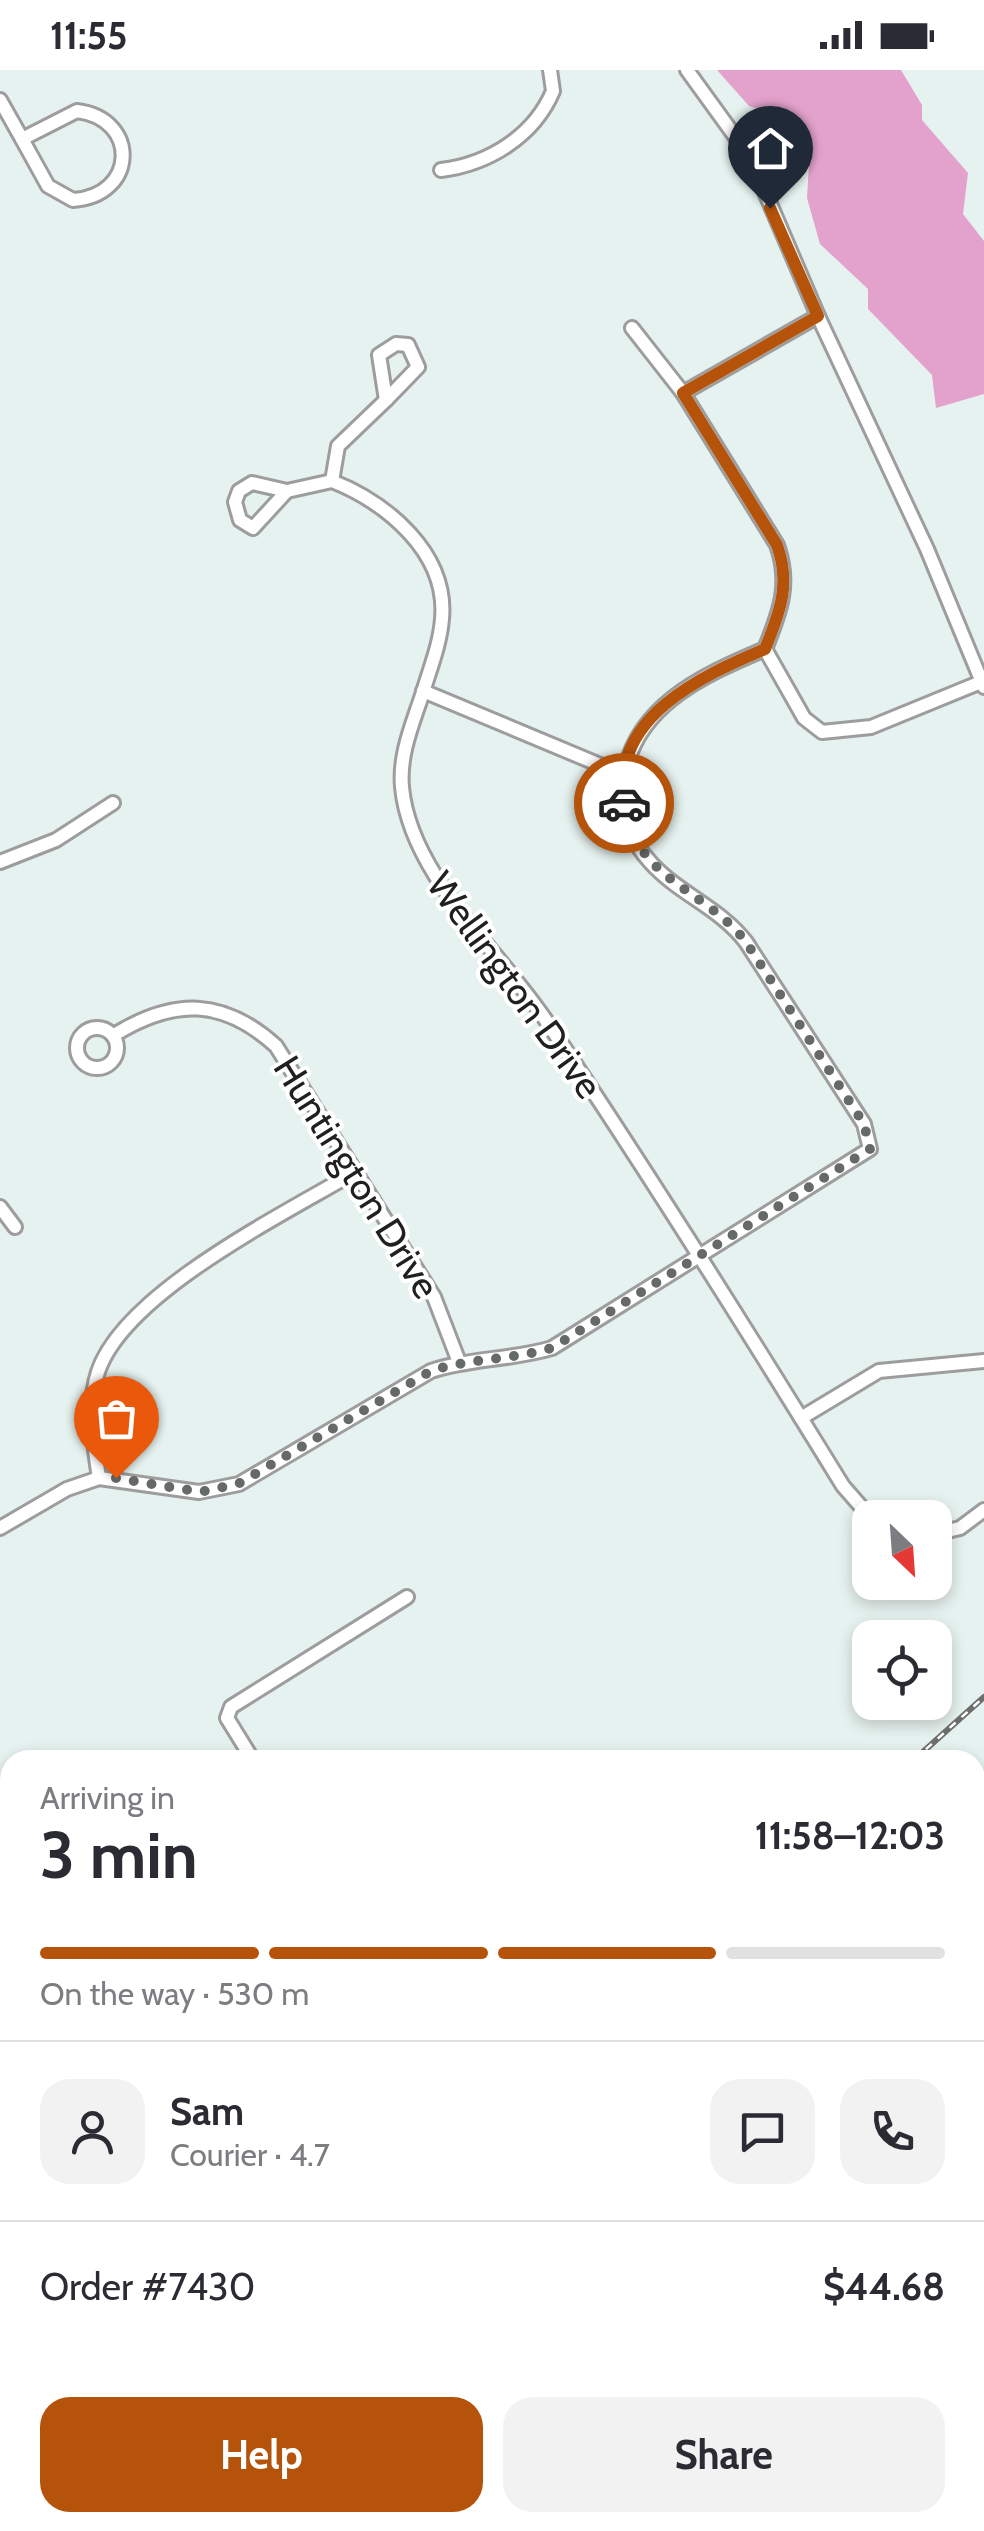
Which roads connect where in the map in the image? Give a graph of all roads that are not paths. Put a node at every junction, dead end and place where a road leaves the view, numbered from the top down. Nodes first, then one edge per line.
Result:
1 (550, 70) edge
2 (687, 70) edge
3 (0, 100) edge
4 (22, 140) junction
5 (442, 170) dead end
6 (818, 316) junction
7 (632, 328) dead end
8 (683, 393) junction
9 (386, 400) dead end
10 (332, 481) junction
11 (287, 492) dead end
12 (765, 649) junction
13 (982, 684) edge
14 (423, 691) junction
15 (624, 775) junction
16 (112, 802) dead end
17 (0, 862) edge
18 (114, 1036) dead end
19 (355, 1172) junction
20 (0, 1208) edge
21 (15, 1227) dead end
22 (701, 1259) junction
23 (984, 1361) edge
24 (459, 1362) junction
25 (801, 1418) junction
26 (98, 1478) junction
27 (856, 1500) edge
28 (984, 1510) edge
29 (0, 1528) edge
30 (952, 1530) edge
31 (407, 1596) dead end
32 (247, 1750) edge

1 - 5 street
2 - 6 street
3 - 4 street
4 - 4 street
6 - 8 street
6 - 13 street
7 - 8 street
8 - 12 street
9 - 10 street
10 - 11 street
10 - 14 street, Wellington Drive
12 - 13 street
12 - 15 street
14 - 15 street
14 - 22 street, Wellington Drive
15 - 22 street
16 - 17 street
18 - 19 street, Huntington Drive
19 - 24 street, Huntington Drive
19 - 26 street
20 - 21 street
22 - 24 street
22 - 25 street, Wellington Drive
23 - 25 street
24 - 26 street
25 - 27 street, Wellington Drive
26 - 29 street
28 - 30 street
31 - 32 street

